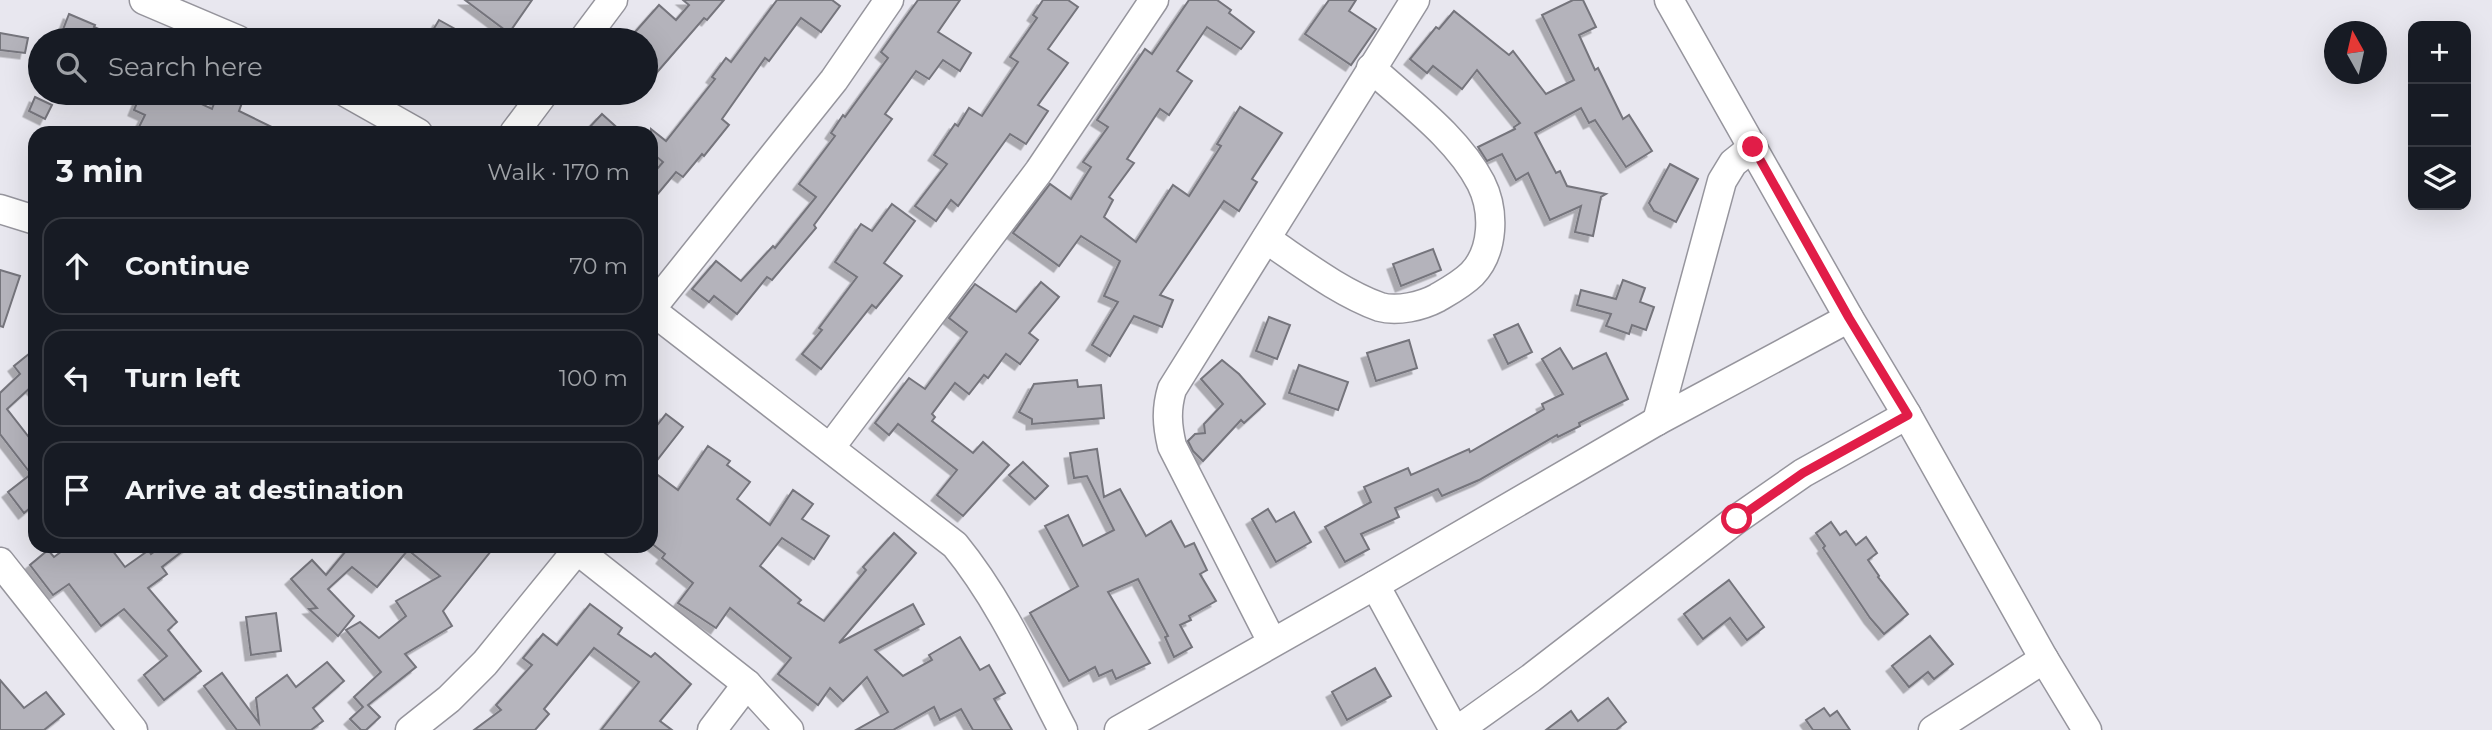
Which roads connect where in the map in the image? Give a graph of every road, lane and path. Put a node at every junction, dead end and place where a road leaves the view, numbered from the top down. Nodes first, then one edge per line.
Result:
1 (144, 0) edge
2 (613, 0) edge
3 (888, 0) edge
4 (1154, 0) edge
5 (1415, 0) edge
6 (1670, 0) edge
7 (210, 28) edge
8 (592, 28) edge
9 (1371, 68) junction
10 (368, 105) edge
11 (535, 105) edge
12 (406, 126) edge
13 (519, 126) edge
14 (1753, 147) junction
15 (0, 209) edge
16 (28, 218) edge
17 (1266, 239) junction
18 (658, 300) edge
19 (658, 314) edge
20 (1849, 318) junction
21 (1908, 415) junction
22 (1657, 421) junction
23 (830, 448) junction
24 (570, 553) edge
25 (580, 553) edge
26 (0, 562) edge
27 (1375, 585) junction
28 (1272, 642) junction
29 (2044, 659) junction
30 (747, 684) junction
31 (133, 730) edge
32 (410, 730) edge
33 (712, 730) edge
34 (789, 730) edge
35 (1063, 730) edge
36 (1119, 730) edge
37 (1456, 730) edge
38 (1933, 730) edge
39 (2087, 730) edge

1 - 7 street
2 - 8 street
3 - 18 street
4 - 23 street
5 - 9 street
6 - 14 street
9 - 17 street
9 - 17 street
10 - 12 street
11 - 13 street
14 - 20 street
14 - 22 street
15 - 16 street
17 - 28 street
19 - 23 street
20 - 21 street
20 - 22 street
21 - 29 street
21 - 37 street
22 - 27 street
23 - 35 street
24 - 32 street
25 - 30 street
26 - 31 street
27 - 28 street
27 - 37 street
28 - 36 street
29 - 38 street
29 - 39 street
30 - 33 street
30 - 34 street

